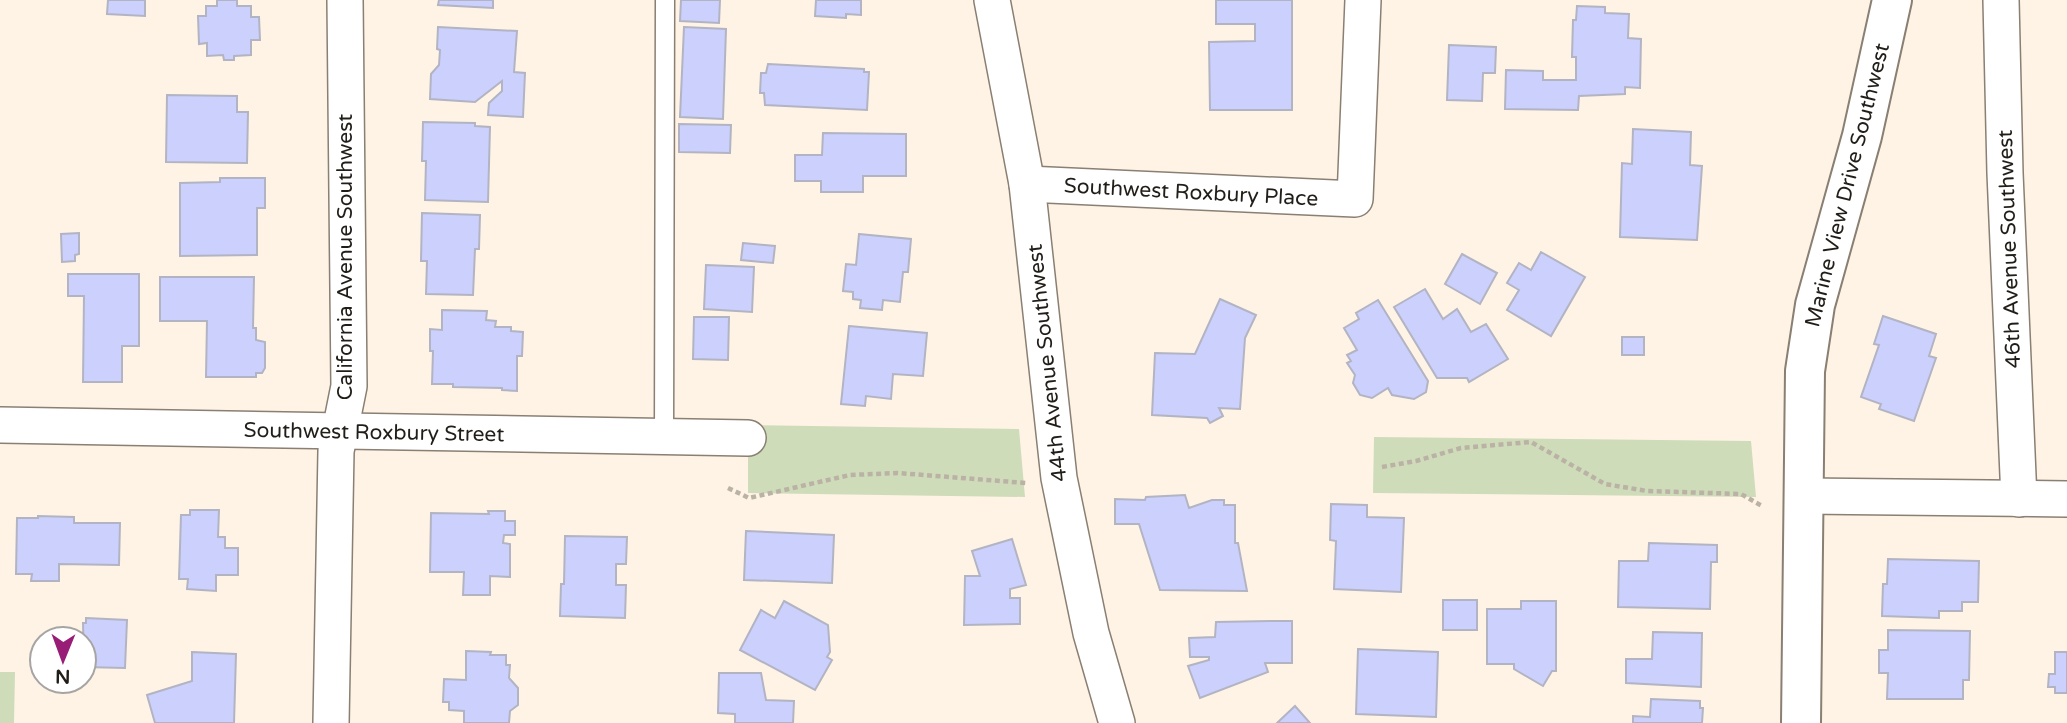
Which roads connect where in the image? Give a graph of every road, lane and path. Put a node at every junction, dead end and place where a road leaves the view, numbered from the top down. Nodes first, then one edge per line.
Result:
1 (345, 0) edge
2 (665, 0) edge
3 (992, 0) edge
4 (1363, 0) edge
5 (1892, 0) edge
6 (2001, 0) edge
7 (1027, 184) junction
8 (0, 425) edge
9 (340, 432) junction
10 (664, 437) junction
11 (748, 438) dead end
12 (1382, 467) dead end
13 (1027, 483) dead end
14 (727, 488) dead end
15 (1805, 496) junction
16 (2019, 499) junction
17 (2067, 499) edge
18 (1762, 506) dead end
19 (331, 723) edge
20 (1117, 723) edge
21 (1801, 723) edge

1 - 9 street, California Avenue Southwest
2 - 10 lane
3 - 7 street, 44th Avenue Southwest
4 - 7 street, Southwest Roxbury Place
5 - 15 street, Marine View Drive Southwest
6 - 16 street, 46th Avenue Southwest
7 - 20 street, 44th Avenue Southwest
8 - 9 street, Southwest Roxbury Street
9 - 10 street, Southwest Roxbury Street
9 - 19 street, California Avenue Southwest
10 - 11 street, Southwest Roxbury Street
12 - 18 path
13 - 14 path
15 - 16 street
15 - 21 street, Marine View Drive Southwest
16 - 17 street

